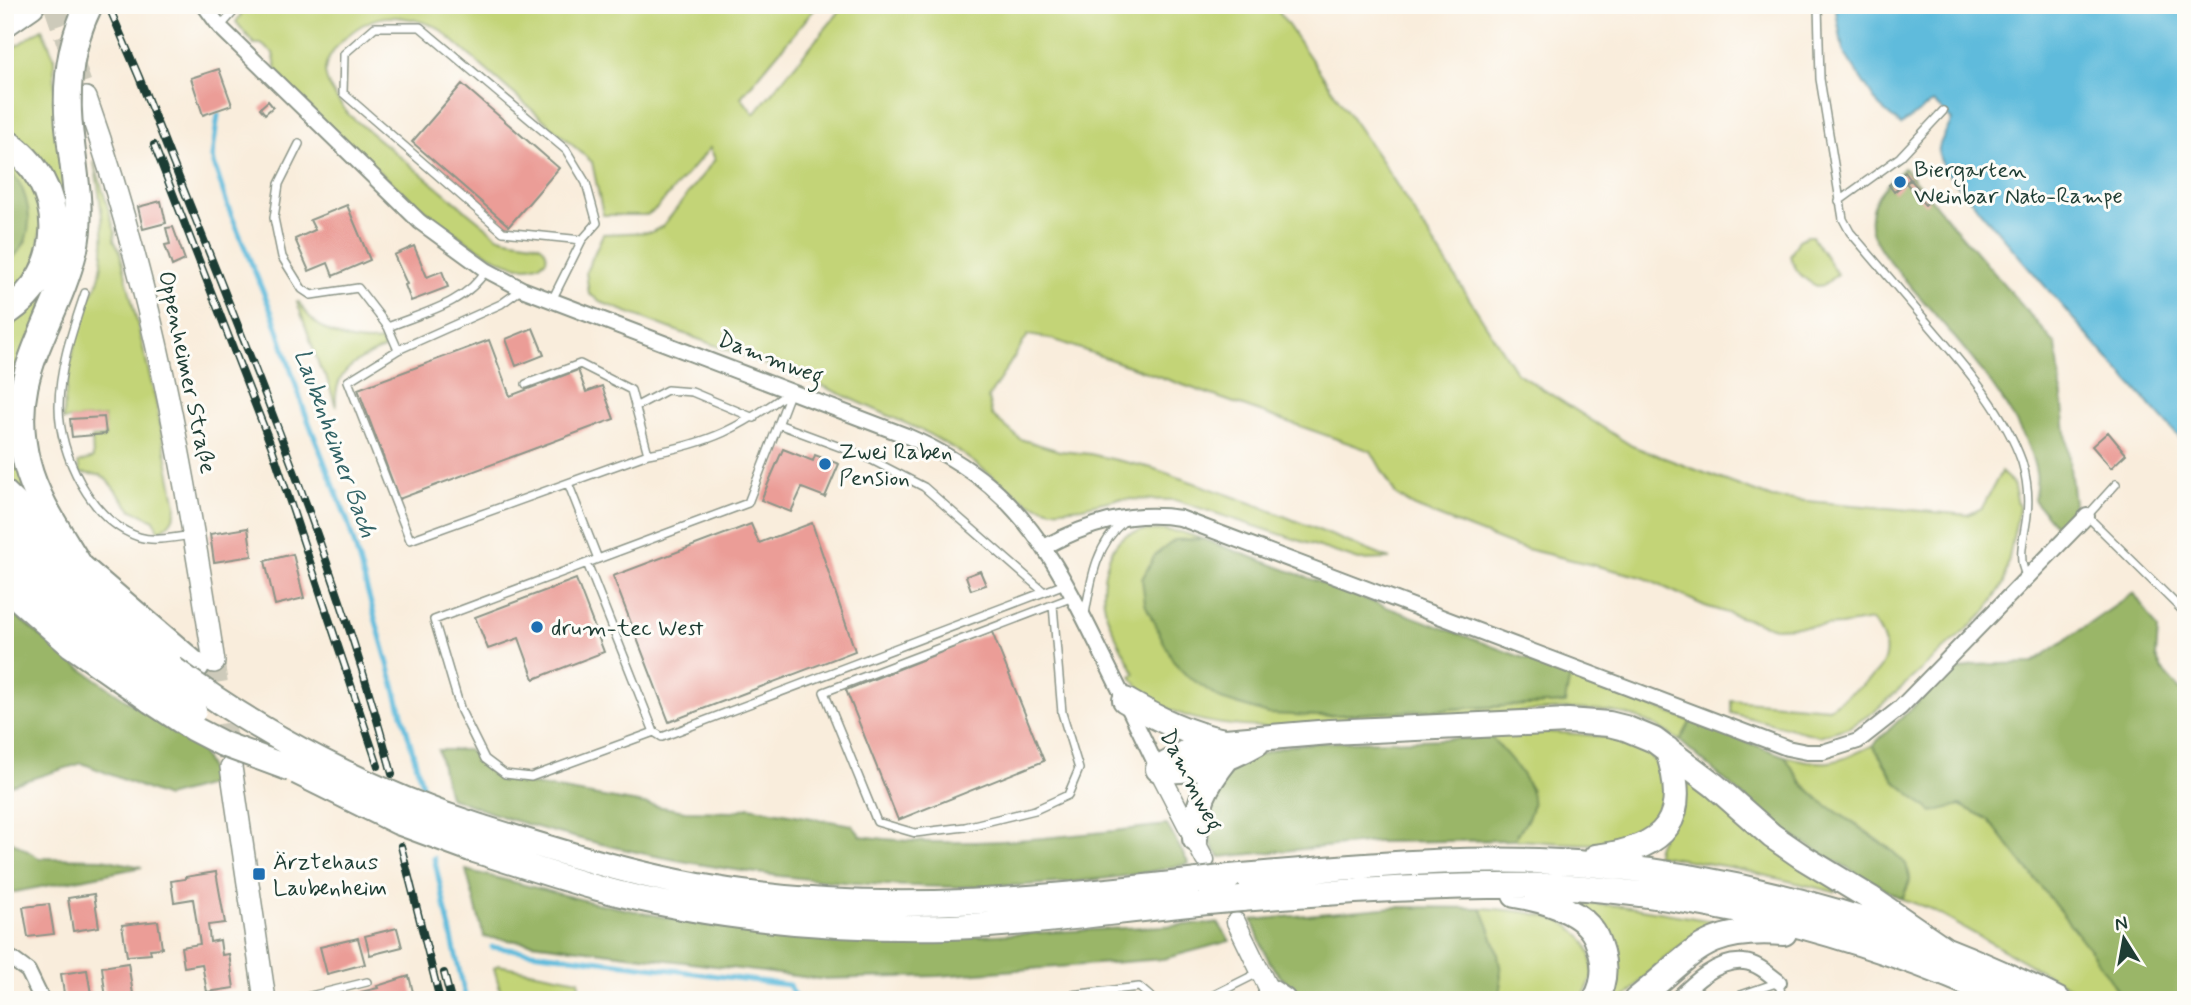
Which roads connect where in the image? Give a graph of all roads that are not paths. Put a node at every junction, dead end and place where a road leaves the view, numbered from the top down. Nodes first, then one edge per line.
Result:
1 (31, 5) edge
2 (89, 5) edge
3 (204, 5) edge
4 (240, 5) edge
5 (1818, 5) edge
6 (5, 23) edge
7 (220, 27) junction
8 (86, 98) tunnel mouth
9 (1943, 111) dead end
10 (5, 142) edge
11 (299, 144) dead end
12 (1900, 157) junction
13 (1906, 164) dead end
14 (1839, 201) junction
15 (582, 240) junction
16 (486, 270) junction
17 (522, 289) junction
18 (85, 293) dead end
19 (552, 300) junction
20 (5, 313) edge
21 (388, 327) junction
22 (398, 350) junction
23 (526, 384) dead end
24 (791, 391) junction
25 (635, 407) junction
26 (754, 418) junction
27 (778, 424) junction
28 (649, 454) junction
29 (568, 483) junction
30 (2116, 484) dead end
31 (5, 493) edge
32 (1130, 516) junction
33 (2087, 516) junction
34 (5, 524) edge
35 (195, 535) junction
36 (1044, 547) junction
37 (5, 556) edge
38 (598, 559) junction
39 (587, 563) junction
40 (78, 564) junction
41 (2028, 578) junction
42 (5, 587) edge
43 (1069, 590) junction
44 (1044, 592) junction
45 (1053, 605) junction
46 (2186, 614) edge
47 (1084, 618) junction
48 (215, 663) tunnel mouth
49 (167, 677) junction
50 (1125, 699) junction
51 (654, 732) junction
52 (1667, 749) junction
53 (1226, 750) junction
54 (292, 757) junction
55 (231, 767) tunnel mouth
56 (1158, 769) junction
57 (1524, 862) junction
58 (1202, 871) junction
59 (1462, 887) junction
60 (1236, 899) junction
61 (1868, 944) junction
62 (1944, 948) junction
63 (5, 954) edge
64 (367, 982) dead end
65 (1779, 982) junction
66 (1272, 991) edge
67 (1082, 994) junction
68 (42, 1000) edge
69 (265, 1000) edge
70 (294, 1000) edge
71 (1029, 1000) edge
72 (1069, 1000) edge
73 (1154, 1000) edge
74 (1204, 1000) edge
75 (1595, 1000) edge
76 (1636, 1000) edge
77 (1676, 1000) edge
78 (1735, 1000) edge
79 (1782, 1000) edge
80 (2006, 1000) edge
81 (2058, 1000) edge

1 - 6 highway
2 - 40 highway, bridge
3 - 7 street, Dammweg
4 - 7 lane
5 - 14 lane
7 - 16 street, Dammweg
8 - 35 main road, Oppenheimer Straße
9 - 12 lane
10 - 20 highway
11 - 21 lane
12 - 13 lane
12 - 14 lane
14 - 41 lane
15 - 15 lane
15 - 19 lane
16 - 17 street, Dammweg
16 - 21 lane
17 - 19 street, Dammweg
17 - 22 lane
18 - 35 lane
19 - 24 street, Dammweg
21 - 22 lane
22 - 29 lane
23 - 25 lane
24 - 26 lane
24 - 27 lane
24 - 36 street, Dammweg
25 - 26 lane
25 - 28 lane
26 - 28 lane
27 - 38 lane
27 - 44 lane
28 - 29 lane
29 - 38 lane
30 - 33 lane
31 - 40 highway
32 - 36 street
32 - 41 street
32 - 47 lane
33 - 41 street
33 - 46 lane
34 - 49 highway
35 - 48 main road, Oppenheimer Straße
36 - 43 street, Dammweg
37 - 49 highway
38 - 39 lane
39 - 51 lane
39 - 51 lane
40 - 49 highway
42 - 49 highway
43 - 44 lane
43 - 45 lane
43 - 47 street, Dammweg
44 - 51 lane
45 - 45 lane
47 - 50 street, Dammweg
49 - 54 highway, bridge
49 - 54 highway, bridge
50 - 53 highway
50 - 56 street, Dammweg
52 - 53 highway
52 - 57 highway
52 - 62 highway
53 - 56 highway
53 - 58 highway
54 - 58 highway, bridge
55 - 69 main road
56 - 58 street, Dammweg
57 - 60 highway
57 - 62 highway
58 - 60 highway, bridge
59 - 60 highway
59 - 61 highway
59 - 75 highway
60 - 66 street
61 - 76 highway
61 - 80 highway
62 - 81 highway
63 - 68 street
64 - 70 lane
65 - 77 street
65 - 78 lane
65 - 79 lane
66 - 74 lane
67 - 71 lane
67 - 72 lane
67 - 73 lane

